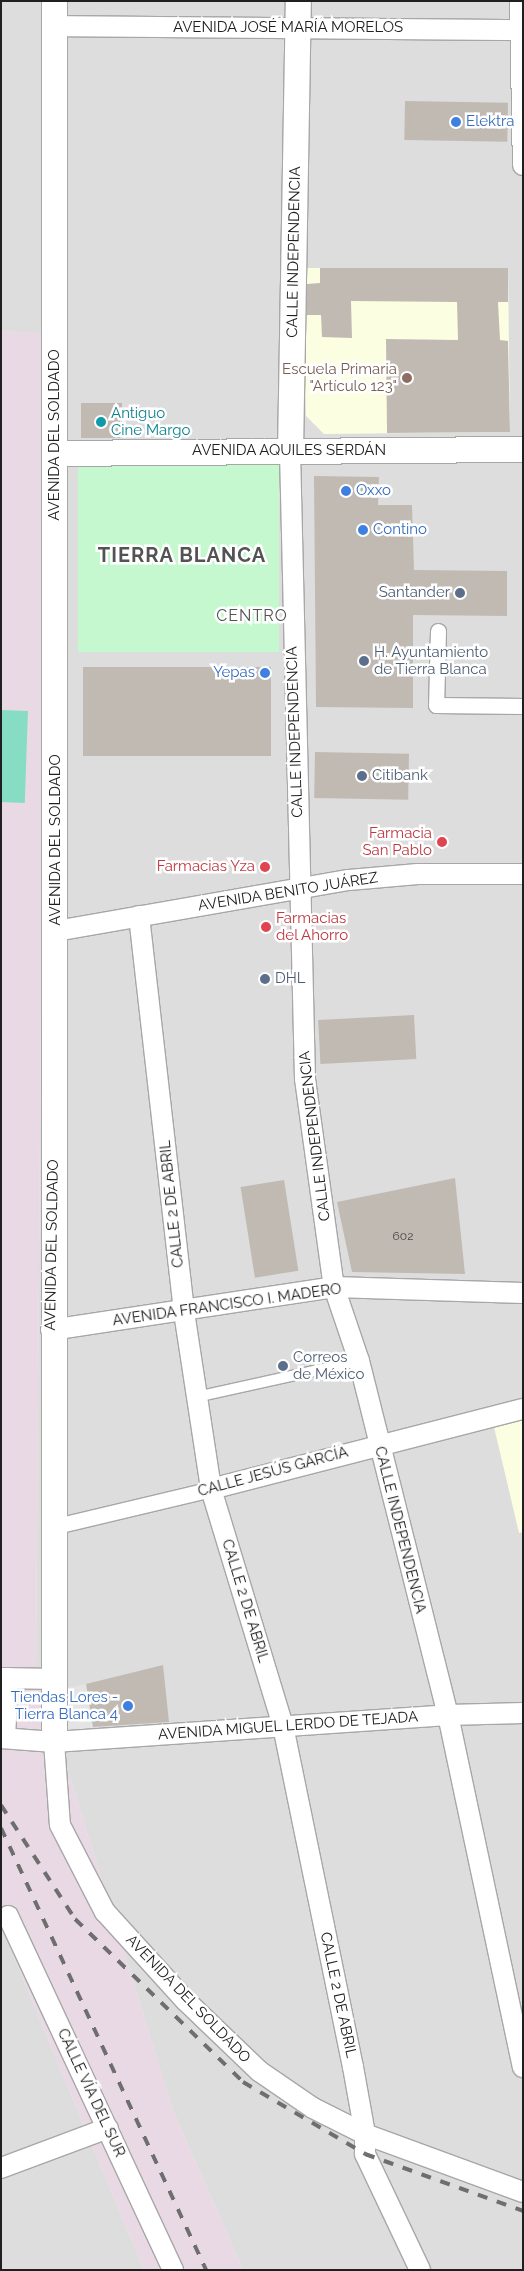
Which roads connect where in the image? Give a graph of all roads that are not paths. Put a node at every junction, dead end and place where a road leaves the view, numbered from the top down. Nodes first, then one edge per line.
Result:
1 (54, 1) edge
2 (298, 1) edge
3 (520, 1) edge
4 (54, 26) junction
5 (298, 29) junction
6 (521, 30) edge
7 (523, 165) edge
8 (523, 449) edge
9 (290, 451) junction
10 (55, 453) junction
11 (438, 631) dead end
12 (523, 706) edge
13 (523, 874) edge
14 (300, 887) junction
15 (139, 916) junction
16 (56, 931) junction
17 (334, 1287) junction
18 (523, 1293) edge
19 (184, 1312) junction
20 (51, 1330) junction
21 (359, 1361) junction
22 (196, 1397) junction
23 (523, 1409) edge
24 (378, 1445) junction
25 (211, 1489) junction
26 (52, 1527) junction
27 (5, 1678) edge
28 (54, 1680) junction
29 (523, 1713) edge
30 (448, 1715) junction
31 (283, 1726) junction
32 (3, 1738) edge
33 (54, 1742) junction
34 (8, 1916) dead end
35 (523, 2067) edge
36 (108, 2128) junction
37 (365, 2134) junction
38 (1, 2168) edge
39 (523, 2192) edge
40 (173, 2270) edge
41 (420, 2270) edge

1 - 4 street, AVENIDA DEL SOLDADO
2 - 5 street, CALLE INDEPENDENCIA
3 - 6 street
4 - 5 street, AVENIDA JOSÉ MARÍA MORELOS
4 - 10 street, AVENIDA DEL SOLDADO
5 - 6 street, AVENIDA JOSÉ MARÍA MORELOS
5 - 9 street, CALLE INDEPENDENCIA
6 - 7 street
8 - 9 street, AVENIDA AQUILES SERDÁN
9 - 10 street, AVENIDA AQUILES SERDÁN
9 - 14 street, CALLE INDEPENDENCIA
10 - 16 street, AVENIDA DEL SOLDADO
11 - 12 street
13 - 14 street, AVENIDA BENITO JUÁREZ
14 - 15 street, AVENIDA BENITO JUÁREZ
14 - 17 street, CALLE INDEPENDENCIA
15 - 16 street, AVENIDA BENITO JUÁREZ
15 - 19 street, CALLE 2 DE ABRIL
16 - 20 street, AVENIDA DEL SOLDADO
17 - 18 street, AVENIDA FRANCISCO I. MADERO
17 - 19 street, AVENIDA FRANCISCO I. MADERO
17 - 21 street, CALLE INDEPENDENCIA
19 - 20 street, AVENIDA FRANCISCO I. MADERO
19 - 22 street, CALLE 2 DE ABRIL
20 - 26 street, AVENIDA DEL SOLDADO
21 - 22 lane
21 - 24 street, CALLE INDEPENDENCIA
22 - 25 street, CALLE 2 DE ABRIL
23 - 24 street, CALLE JESÚS GARCÍA
24 - 25 street, CALLE JESÚS GARCÍA
24 - 30 street, CALLE INDEPENDENCIA
25 - 26 street, CALLE JESÚS GARCÍA
25 - 31 street, CALLE 2 DE ABRIL
26 - 28 street, AVENIDA DEL SOLDADO
27 - 28 street
27 - 32 street
28 - 33 street, AVENIDA DEL SOLDADO
29 - 30 street, AVENIDA MIGUEL LERDO DE TEJADA
30 - 31 street, AVENIDA MIGUEL LERDO DE TEJADA
30 - 35 street, CALLE INDEPENDENCIA
31 - 33 street, AVENIDA MIGUEL LERDO DE TEJADA
31 - 37 street, CALLE 2 DE ABRIL
32 - 33 street, AVENIDA MIGUEL LERDO DE TEJADA
33 - 37 street, AVENIDA DEL SOLDADO
34 - 36 street, CALLE VÍA DEL SUR
36 - 38 street
36 - 40 street, CALLE VÍA DEL SUR
37 - 39 street, AVENIDA DEL SOLDADO
37 - 41 street, CALLE 2 DE ABRIL

